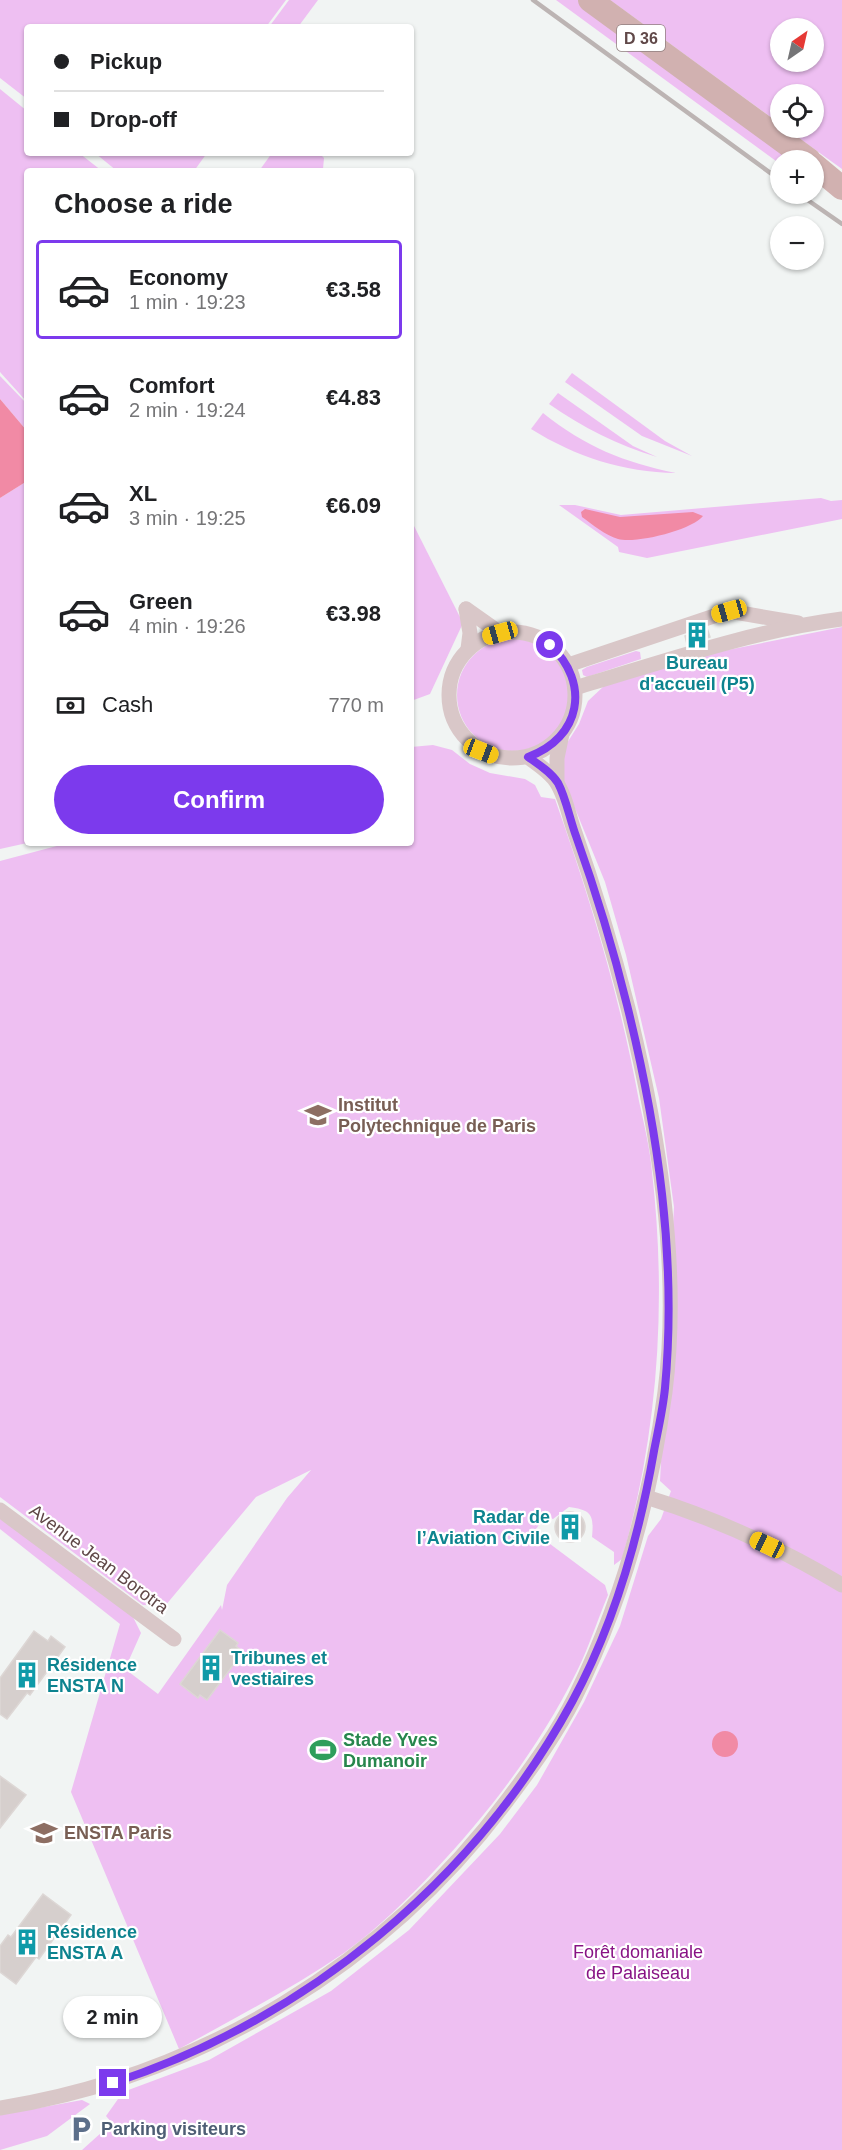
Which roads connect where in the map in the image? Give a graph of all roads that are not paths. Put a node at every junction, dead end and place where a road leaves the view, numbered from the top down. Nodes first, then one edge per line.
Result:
1 (590, 0) edge
2 (794, 150) edge
3 (824, 169) edge
4 (824, 173) edge
5 (842, 178) edge
6 (842, 188) edge
7 (842, 619) edge
8 (804, 625) junction
9 (500, 633) junction
10 (468, 649) junction
11 (568, 665) junction
12 (575, 688) junction
13 (562, 734) junction
14 (528, 757) junction
15 (557, 782) junction
16 (646, 1497) junction
17 (0, 1510) edge
18 (842, 1585) edge
19 (174, 1640) dead end
20 (0, 2108) edge

1 - 2 main road, D 36
3 - 5 main road, D 36
4 - 6 main road, D 36
7 - 8 street
8 - 11 street
8 - 12 street
9 - 10 street
9 - 10 street
9 - 11 street
10 - 14 street
11 - 12 street
12 - 13 street
13 - 14 street
13 - 15 street
14 - 15 street
15 - 16 street
16 - 18 street
16 - 20 street
17 - 19 street, Avenue Jean Borotra

